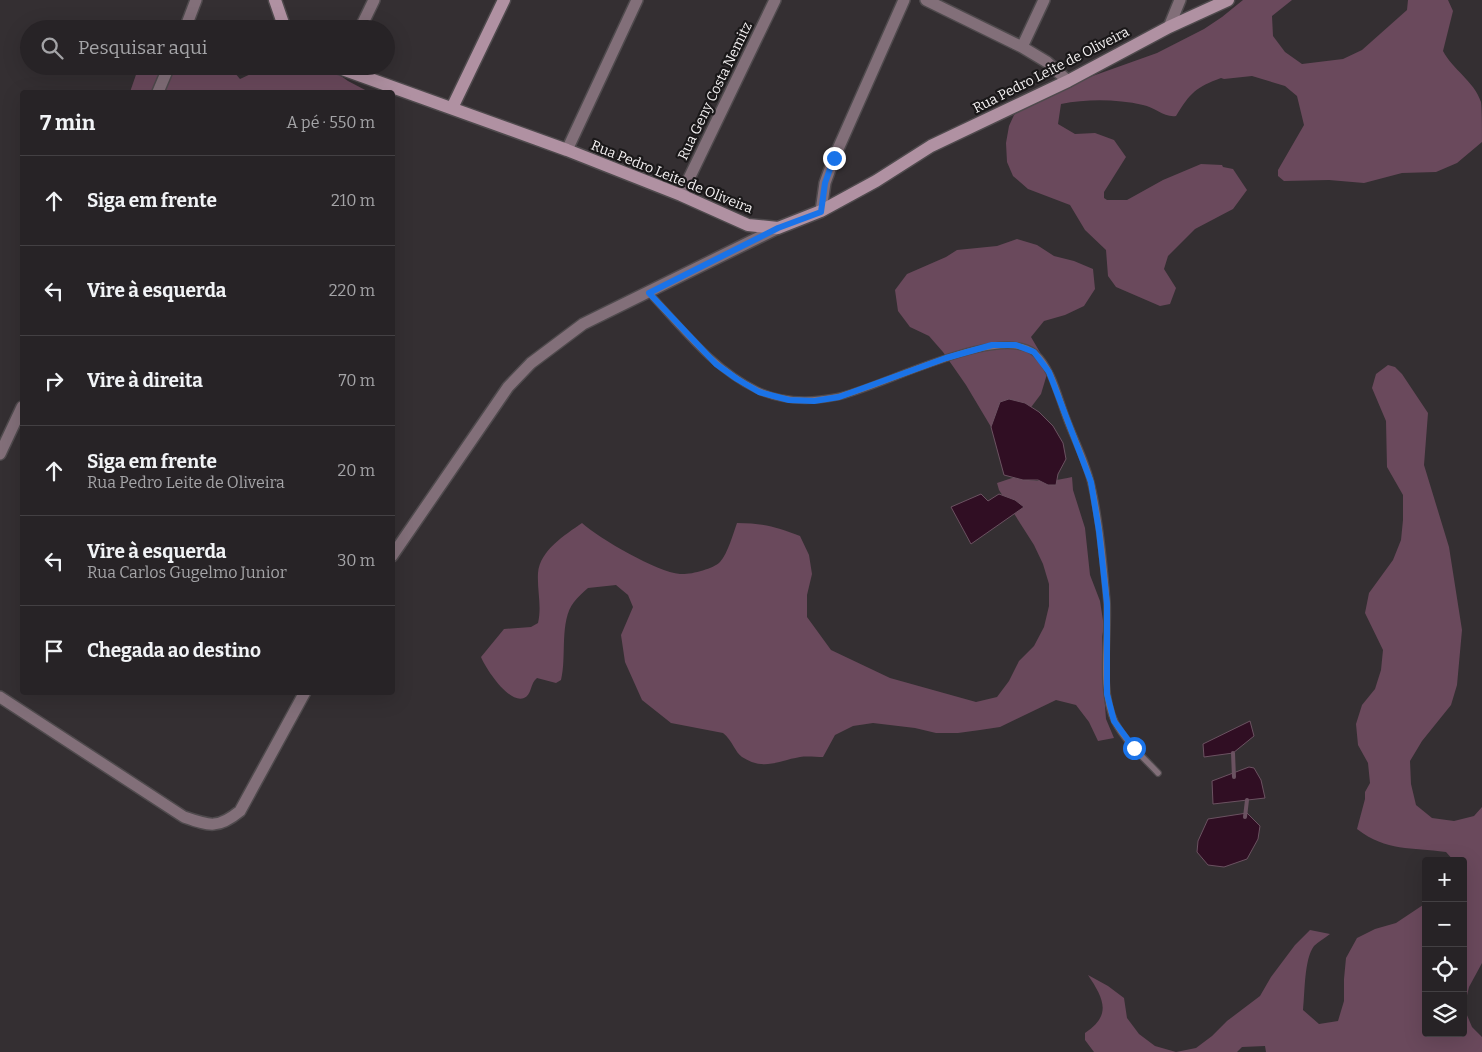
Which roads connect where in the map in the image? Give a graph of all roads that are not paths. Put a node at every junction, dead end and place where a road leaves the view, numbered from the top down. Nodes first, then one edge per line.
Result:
1 (196, 0) edge
2 (274, 0) edge
3 (374, 0) edge
4 (504, 0) edge
5 (637, 0) edge
6 (775, 0) edge
7 (904, 0) edge
8 (926, 0) edge
9 (1044, 0) edge
10 (1180, 0) edge
11 (1228, 0) edge
12 (1210, 4) edge
13 (188, 20) edge
14 (282, 20) edge
15 (364, 20) edge
16 (1169, 27) junction
17 (1022, 47) junction
18 (166, 75) edge
19 (361, 75) edge
20 (1068, 81) junction
21 (159, 90) edge
22 (452, 108) junction
23 (567, 150) junction
24 (681, 196) junction
25 (821, 212) junction
26 (778, 228) junction
27 (649, 293) junction
28 (20, 411) edge
29 (0, 454) edge
30 (395, 552) edge
31 (303, 695) edge
32 (0, 697) edge
33 (1158, 773) dead end

1 - 13 street
2 - 14 street
3 - 15 street
4 - 22 street
5 - 23 street
6 - 24 street, Rua Geny Costa Nemitz
7 - 25 street
8 - 17 street
9 - 17 street
10 - 16 street
11 - 12 street, Rua Pedro Leite de Oliveira
12 - 16 street, Rua Pedro Leite de Oliveira
16 - 20 street, Rua Pedro Leite de Oliveira
17 - 20 street
18 - 21 street
19 - 22 street, Rua Pedro Leite de Oliveira
20 - 25 street, Rua Pedro Leite de Oliveira
22 - 23 street, Rua Pedro Leite de Oliveira
23 - 24 street, Rua Pedro Leite de Oliveira
24 - 26 street, Rua Pedro Leite de Oliveira
25 - 26 street, Rua Pedro Leite de Oliveira
26 - 27 street
27 - 30 street
27 - 33 lane
28 - 29 street
31 - 32 street

